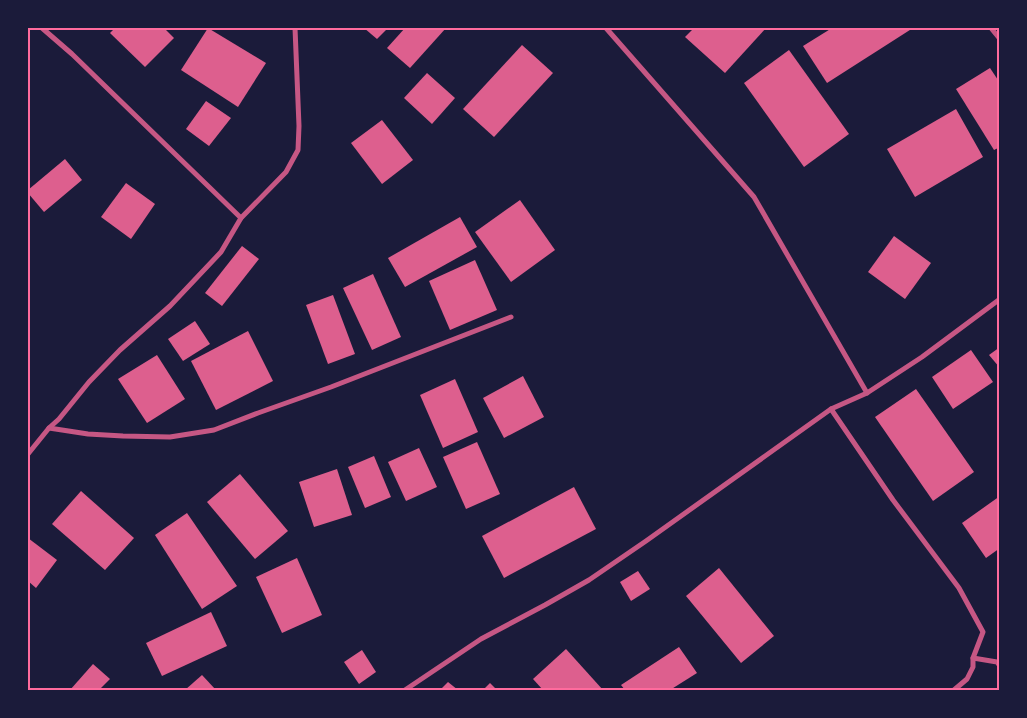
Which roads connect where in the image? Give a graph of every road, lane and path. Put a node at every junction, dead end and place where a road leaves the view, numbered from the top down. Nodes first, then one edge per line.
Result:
1 (42, 28) edge
2 (295, 28) edge
3 (606, 28) edge
4 (991, 28) edge
5 (1000, 39) edge
6 (241, 218) junction
7 (1000, 299) edge
8 (511, 317) dead end
9 (867, 393) junction
10 (831, 409) junction
11 (49, 428) junction
12 (28, 454) edge
13 (973, 658) junction
14 (1000, 666) edge
15 (405, 690) edge
16 (954, 690) edge

1 - 6 street
2 - 6 street
3 - 9 street
4 - 5 street
6 - 11 street
7 - 9 street
8 - 11 street
9 - 10 street
10 - 13 street
10 - 15 street
11 - 12 street
13 - 14 street
13 - 16 street

